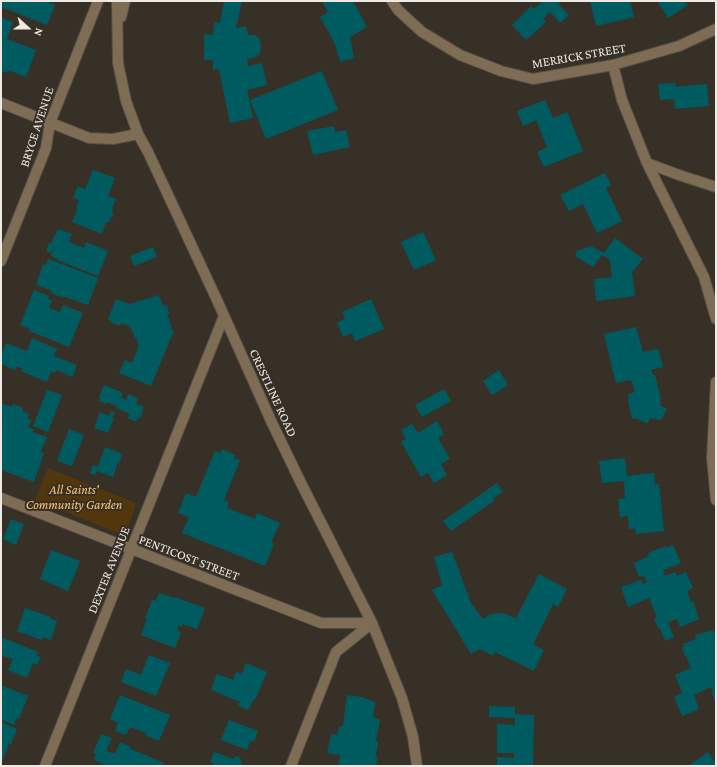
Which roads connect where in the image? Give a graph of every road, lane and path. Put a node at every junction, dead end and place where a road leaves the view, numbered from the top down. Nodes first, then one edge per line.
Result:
1 (98, 1) edge
2 (117, 1) edge
3 (125, 1) edge
4 (392, 1) edge
5 (117, 29) junction
6 (716, 29) edge
7 (613, 65) junction
8 (1, 104) edge
9 (50, 122) junction
10 (138, 134) junction
11 (648, 163) junction
12 (716, 187) edge
13 (1, 261) edge
14 (224, 316) junction
15 (716, 319) edge
16 (716, 382) edge
17 (1, 498) edge
18 (716, 500) edge
19 (131, 549) junction
20 (372, 623) junction
21 (45, 766) edge
22 (291, 766) edge
23 (417, 766) edge

1 - 9 street, BRYCE AVENUE
2 - 5 street, CRESTLINE ROAD
3 - 5 street
4 - 7 street, MERRICK STREET
5 - 10 street, CRESTLINE ROAD
6 - 7 street, MERRICK STREET
7 - 11 street
8 - 9 street
9 - 10 street
9 - 13 street, BRYCE AVENUE
10 - 14 street, CRESTLINE ROAD
11 - 12 street
11 - 15 street
14 - 19 street, DEXTER AVENUE
14 - 20 street, CRESTLINE ROAD
16 - 18 street
17 - 19 street, PENTICOST STREET
19 - 20 street, PENTICOST STREET
19 - 21 street, DEXTER AVENUE
20 - 22 street
20 - 23 street, CRESTLINE ROAD

